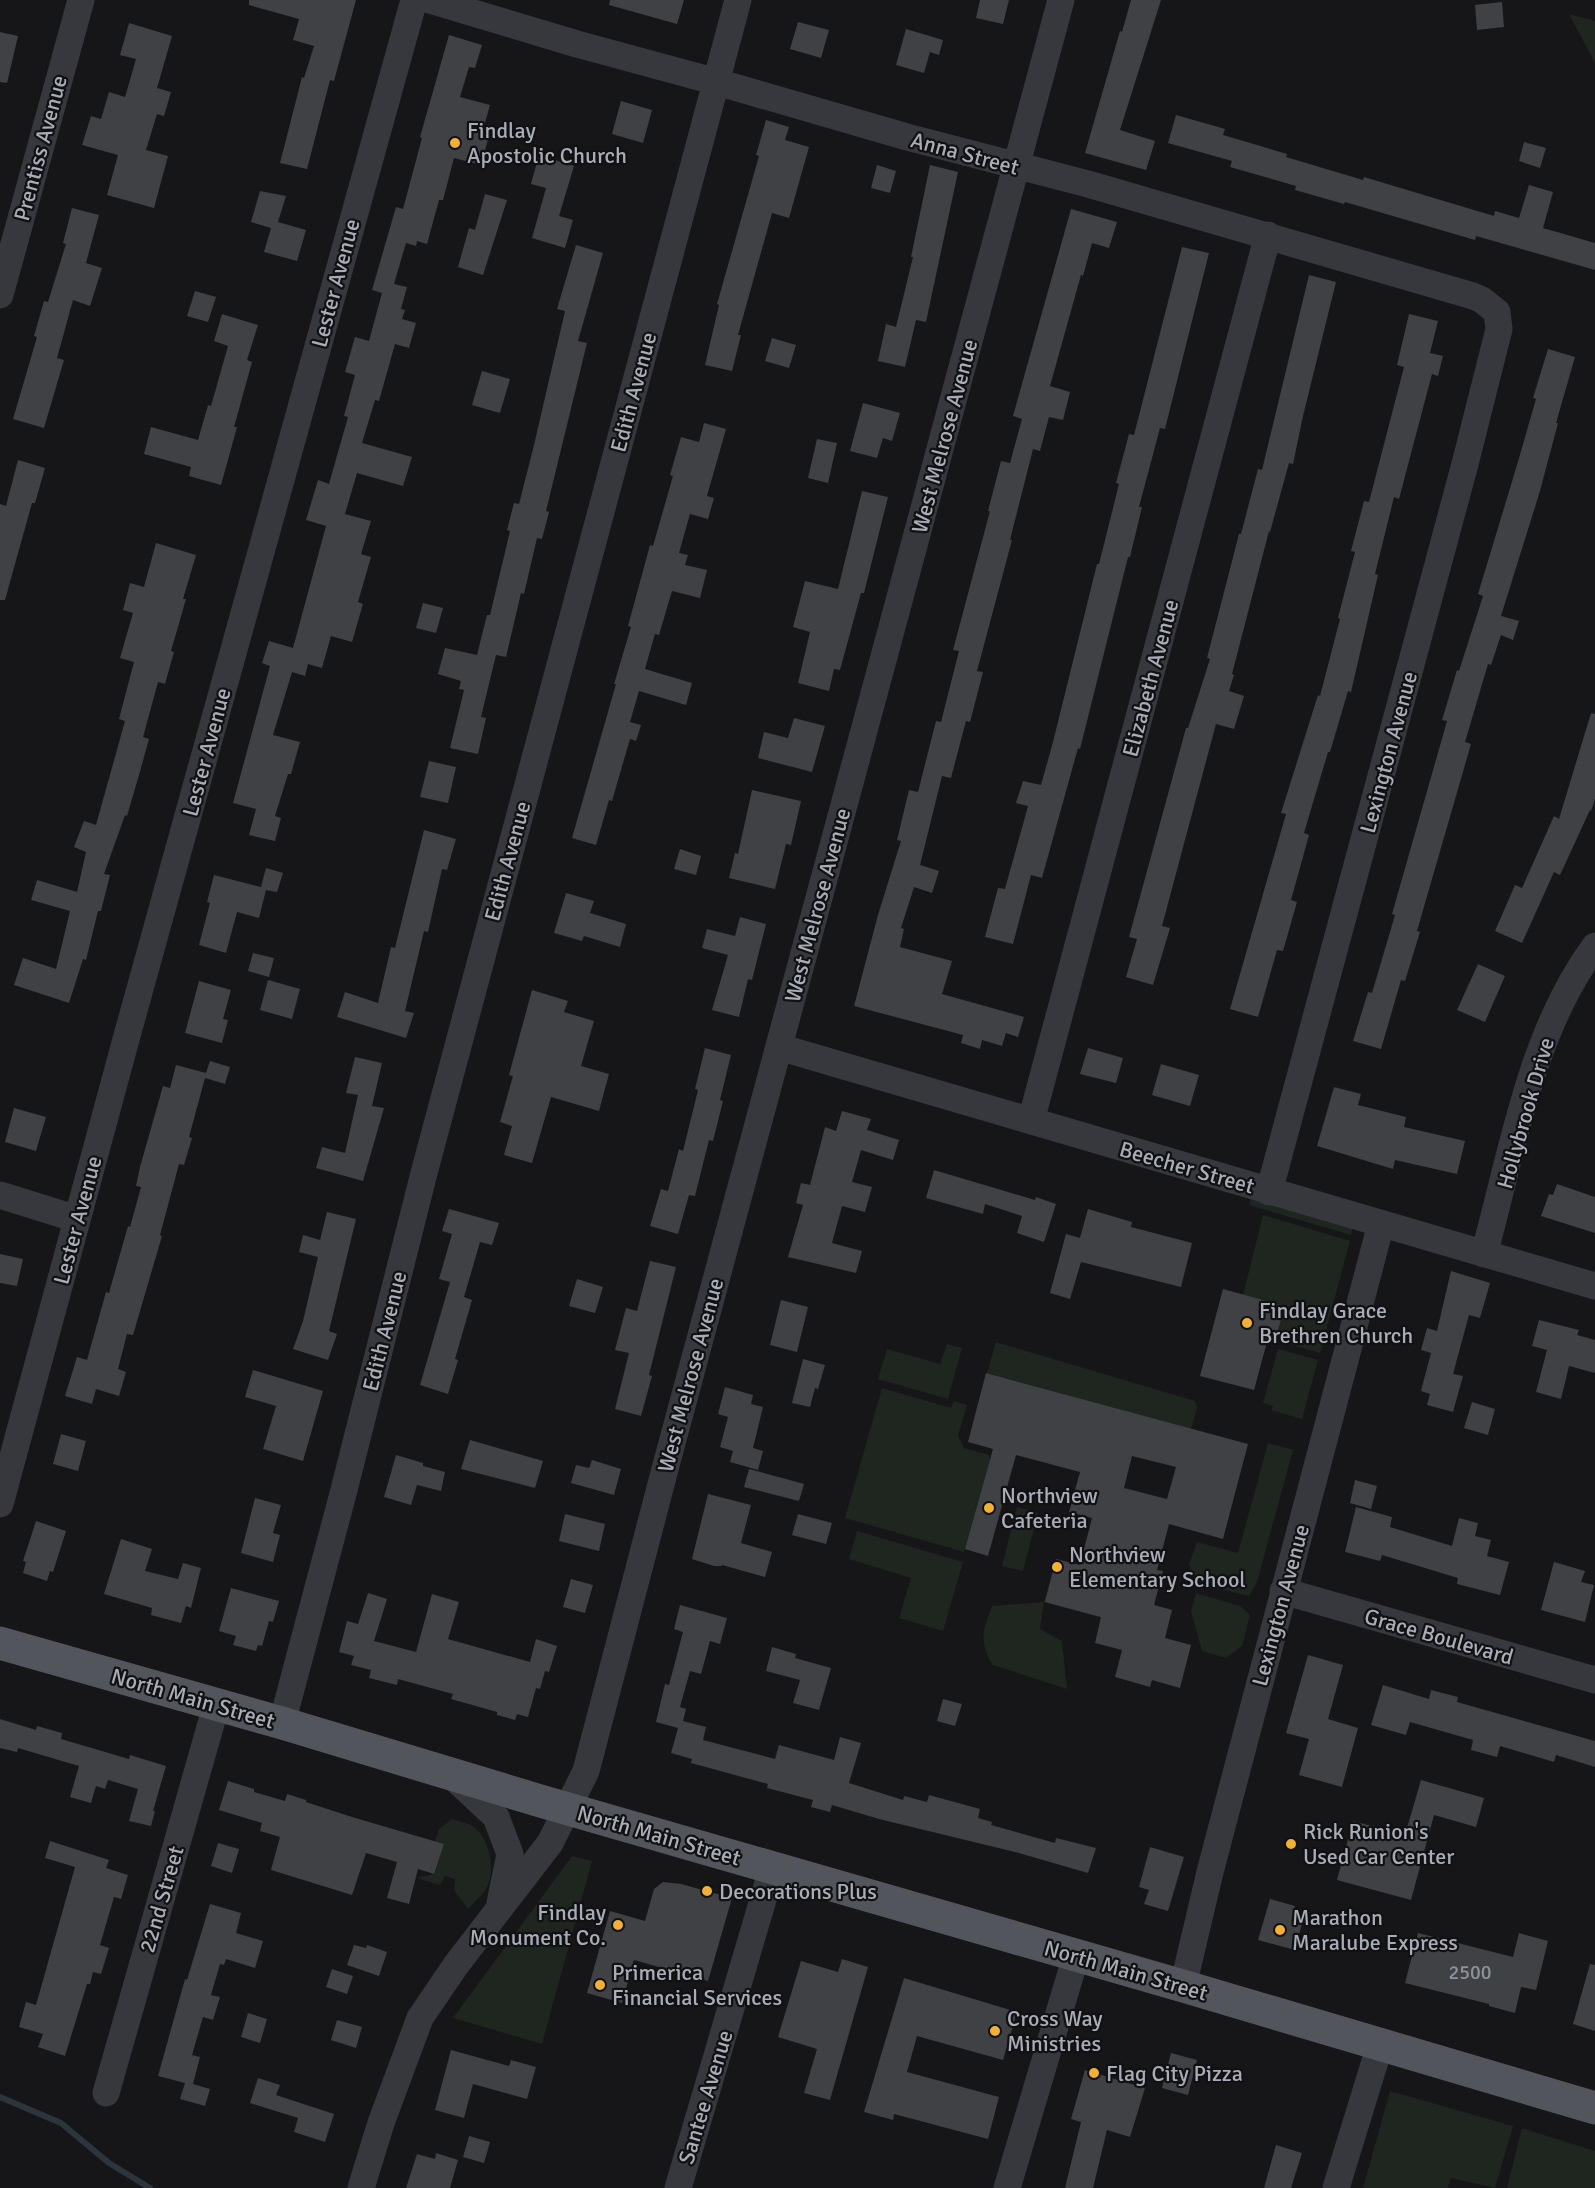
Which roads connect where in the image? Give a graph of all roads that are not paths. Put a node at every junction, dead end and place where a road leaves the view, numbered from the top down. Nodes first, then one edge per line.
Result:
1 (81, 0) edge
2 (414, 0) edge
3 (430, 0) edge
4 (738, 0) edge
5 (1061, 0) edge
6 (717, 82) junction
7 (1017, 166) junction
8 (1268, 235) junction
9 (0, 295) edge
10 (1497, 312) joint
11 (1595, 946) edge
12 (779, 1047) junction
13 (1031, 1121) junction
14 (1269, 1192) junction
15 (0, 1196) edge
16 (77, 1219) junction
17 (1381, 1224) junction
18 (1484, 1254) junction
19 (1595, 1286) edge
20 (0, 1504) edge
21 (1283, 1591) junction
22 (0, 1642) edge
23 (1595, 1680) edge
24 (216, 1706) junction
25 (282, 1723) junction
26 (451, 1774) junction
27 (567, 1808) junction
28 (772, 1869) junction
29 (498, 1912) junction
30 (1076, 1956) junction
31 (1183, 1986) junction
32 (1380, 2045) junction
33 (106, 2093) dead end
34 (1595, 2108) edge
35 (361, 2188) edge
36 (678, 2188) edge
37 (1007, 2188) edge
38 (1336, 2188) edge

1 - 9 street, Prentiss Avenue
2 - 16 street, Lester Avenue
3 - 6 street, Anna Street
4 - 6 street, Edith Avenue
5 - 7 street, West Melrose Avenue
6 - 7 street, Anna Street
6 - 25 street, Edith Avenue
7 - 8 street, Anna Street
7 - 12 street, West Melrose Avenue
8 - 10 street, Anna Street
8 - 13 street, Elizabeth Avenue
10 - 14 street, Lexington Avenue
11 - 18 street, Hollybrook Drive
12 - 13 street, Beecher Street
12 - 27 street, West Melrose Avenue
13 - 14 street, Beecher Street
14 - 17 street, Beecher Street
15 - 16 street
16 - 20 street, Lester Avenue
17 - 18 street, Beecher Street
17 - 21 street, Lexington Avenue
18 - 19 street, Beecher Street
21 - 23 street, Grace Boulevard
21 - 31 street, Lexington Avenue
22 - 24 main road, North Main Street
24 - 25 main road, North Main Street
24 - 33 street, 22nd Street
25 - 26 main road, North Main Street
26 - 27 main road, North Main Street
26 - 29 street
27 - 28 main road, North Main Street
27 - 29 street, West Melrose Avenue
28 - 30 main road, North Main Street
28 - 36 street, Santee Avenue
29 - 35 street, West Melrose Avenue
30 - 31 main road, North Main Street
30 - 37 street
31 - 32 main road, North Main Street
32 - 34 main road, North Main Street
32 - 38 street

